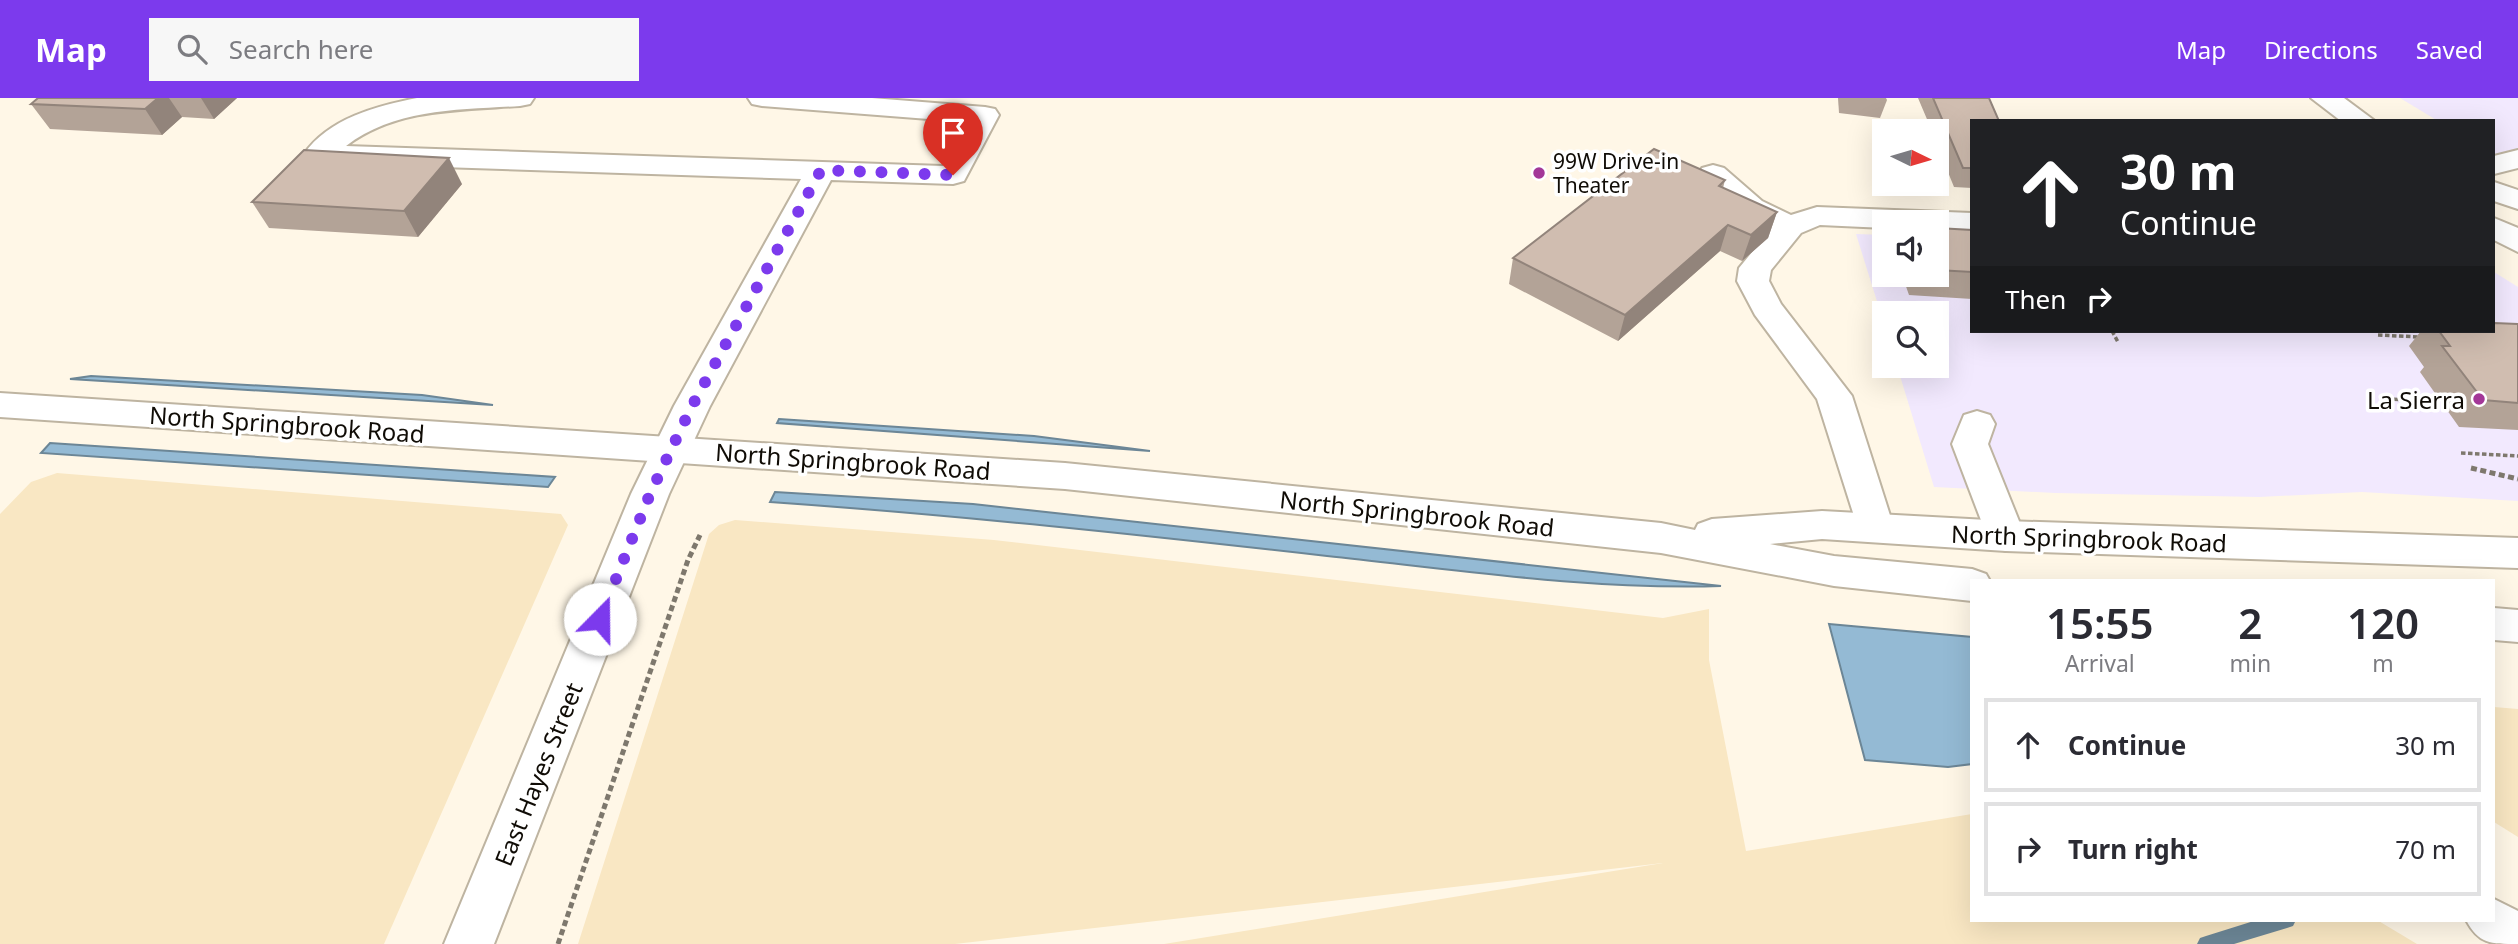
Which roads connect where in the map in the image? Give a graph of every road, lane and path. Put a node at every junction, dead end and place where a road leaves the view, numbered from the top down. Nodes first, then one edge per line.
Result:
1 (520, 98) edge
2 (762, 98) edge
3 (2325, 98) edge
4 (2358, 119) edge
5 (2518, 159) edge
6 (2495, 165) edge
7 (821, 170) junction
8 (1713, 174) edge
9 (2495, 191) edge
10 (2518, 200) edge
11 (1970, 222) edge
12 (1790, 226) junction
13 (2495, 228) edge
14 (2518, 242) edge
15 (2113, 333) edge
16 (2378, 335) dead end
17 (2420, 337) dead end
18 (2118, 342) dead end
19 (2387, 399) dead end
20 (2425, 401) dead end
21 (0, 405) edge
22 (1977, 424) dead end
23 (671, 449) junction
24 (2461, 453) dead end
25 (2518, 456) edge
26 (2471, 468) dead end
27 (2518, 479) edge
28 (1875, 528) junction
29 (700, 535) dead end
30 (2006, 536) junction
31 (1661, 538) junction
32 (2518, 553) edge
33 (1834, 571) junction
34 (1970, 585) edge
35 (2495, 624) edge
36 (2518, 626) edge
37 (2493, 922) edge
38 (2518, 940) edge
39 (469, 944) edge
40 (558, 944) edge

1 - 7 main road
2 - 7 main road
3 - 4 main road
5 - 6 main road
7 - 23 main road, East Hayes Street
8 - 12 main road
9 - 10 main road
11 - 12 main road
12 - 28 main road
13 - 14 main road
15 - 18 path
16 - 17 path
19 - 20 path
21 - 23 main road, North Springbrook Road
22 - 30 main road
23 - 31 main road, North Springbrook Road
23 - 39 main road, East Hayes Street
24 - 25 path
26 - 27 path
28 - 30 main road, North Springbrook Road
28 - 31 main road, North Springbrook Road
29 - 40 path
30 - 32 main road, North Springbrook Road
30 - 33 main road
31 - 33 main road, North Springbrook Road
33 - 34 main road, North Springbrook Road
35 - 36 main road
37 - 38 main road

